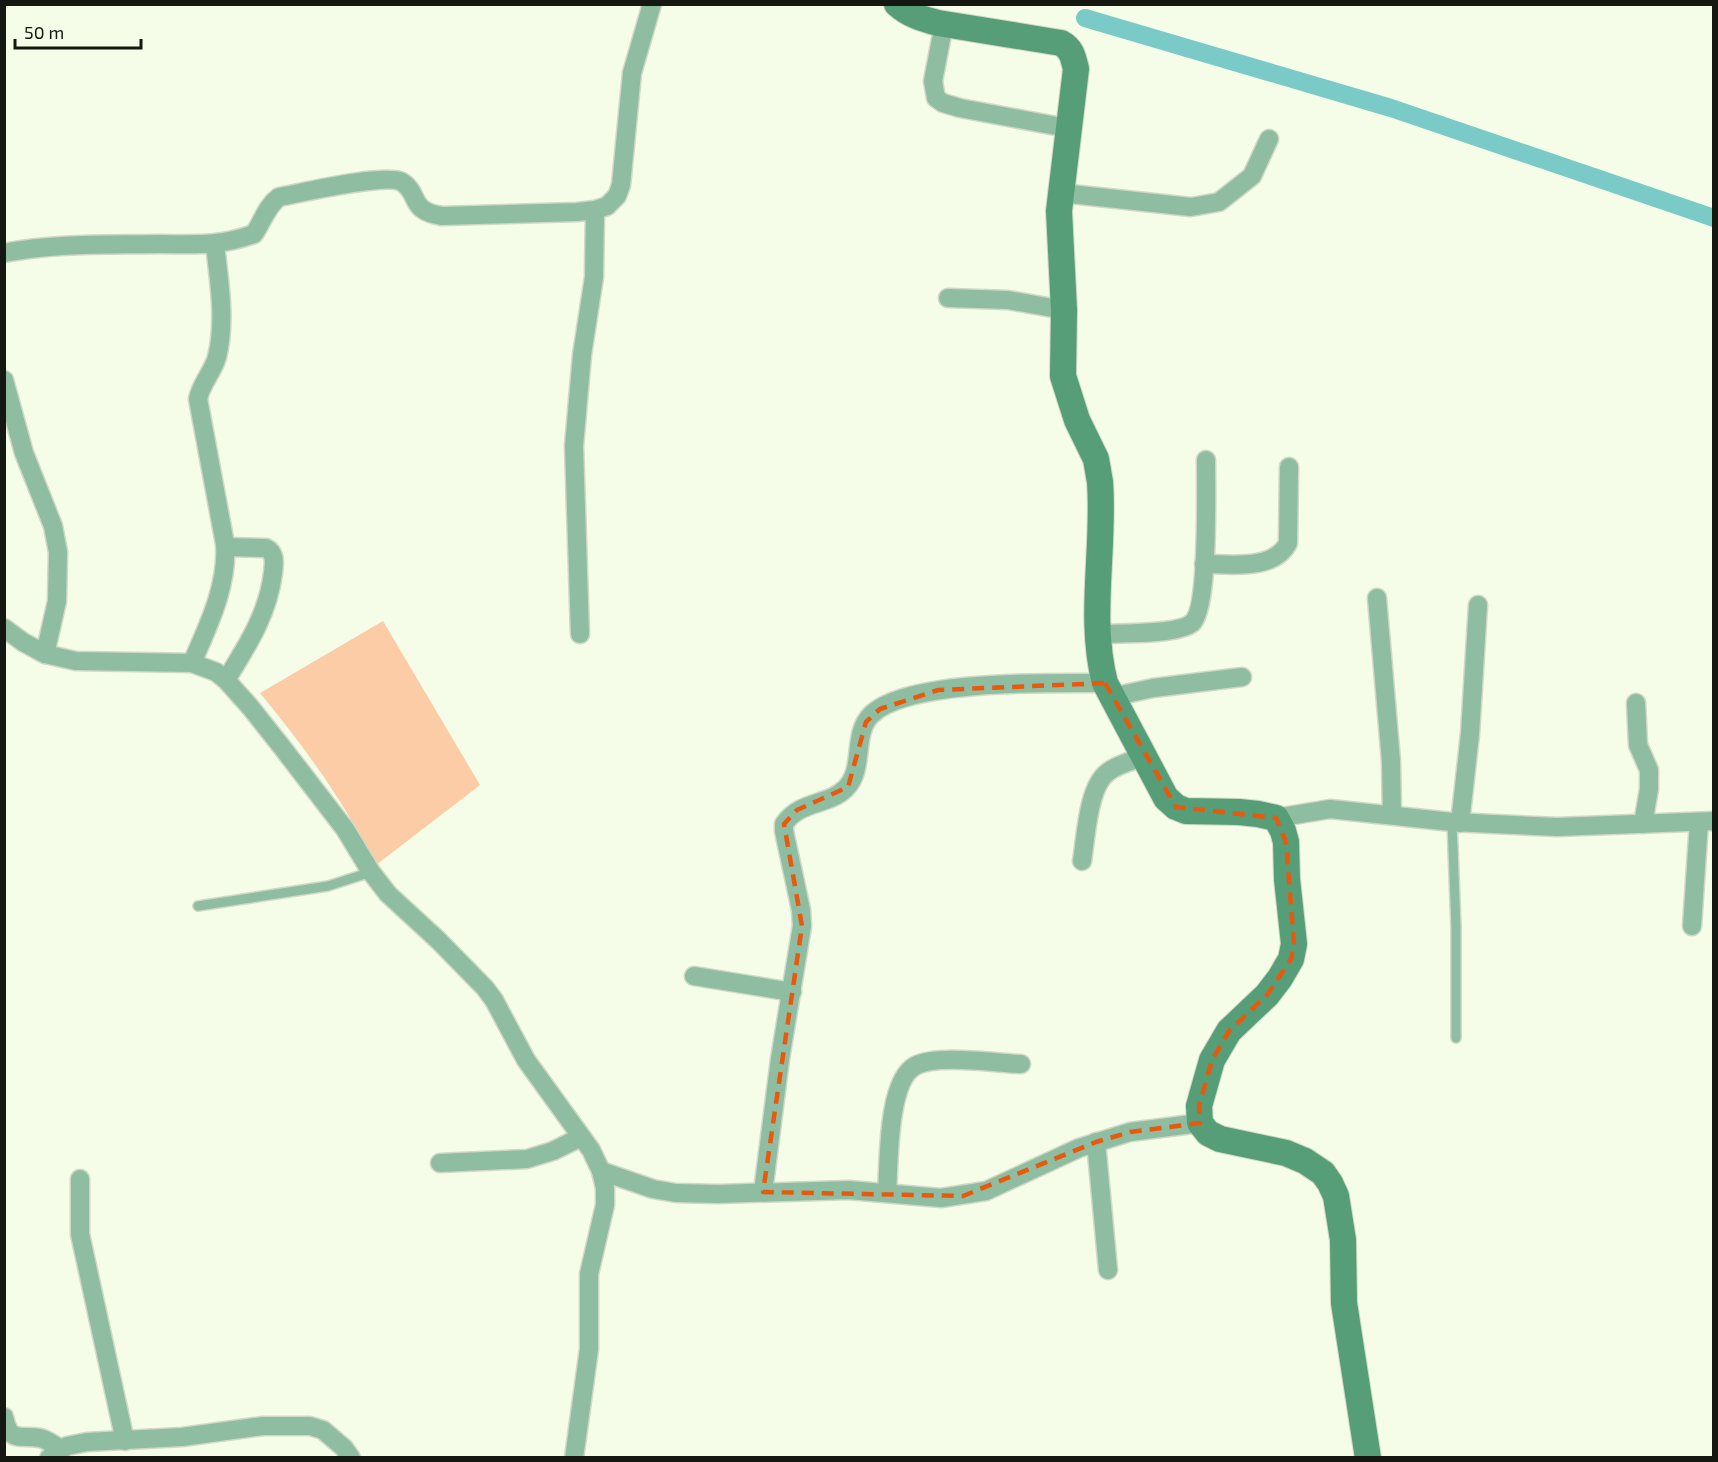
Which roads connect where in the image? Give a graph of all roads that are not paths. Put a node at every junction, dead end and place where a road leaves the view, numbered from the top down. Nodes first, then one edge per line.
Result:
1 (652, 4) edge
2 (897, 4) edge
3 (944, 24) junction
4 (1067, 128) junction
5 (1269, 139) dead end
6 (1061, 193) junction
7 (595, 210) junction
8 (215, 245) junction
9 (4, 253) edge
10 (948, 298) dead end
11 (1064, 310) junction
12 (4, 380) edge
13 (1206, 460) dead end
14 (1289, 467) dead end
15 (226, 547) junction
16 (1204, 564) junction
17 (1377, 598) dead end
18 (1478, 605) dead end
19 (4, 628) edge
20 (580, 634) dead end
21 (1098, 634) junction
22 (45, 654) junction
23 (192, 663) junction
24 (1242, 677) dead end
25 (226, 680) junction
26 (1108, 690) junction
27 (1636, 703) dead end
28 (1143, 757) junction
29 (1392, 815) junction
30 (1276, 818) junction
31 (1706, 821) edge
32 (1456, 823) junction
33 (1643, 824) junction
34 (1082, 861) dead end
35 (371, 872) junction
36 (198, 906) dead end
37 (1692, 926) dead end
38 (694, 976) dead end
39 (792, 992) junction
40 (1456, 1038) dead end
41 (1021, 1064) dead end
42 (1200, 1123) junction
43 (581, 1137) junction
44 (1096, 1142) junction
45 (440, 1163) dead end
46 (601, 1171) junction
47 (80, 1179) dead end
48 (763, 1192) junction
49 (887, 1193) junction
50 (1108, 1270) dead end
51 (4, 1417) edge
52 (125, 1441) junction
53 (55, 1453) edge
54 (351, 1458) edge
55 (574, 1458) edge
56 (1368, 1458) edge

1 - 7 street
2 - 3 street
3 - 4 street
3 - 4 street
4 - 6 street
5 - 6 street
6 - 11 street
7 - 8 street
7 - 20 street
8 - 9 street
8 - 15 street
10 - 11 street
11 - 21 street
12 - 22 street
13 - 16 street
14 - 16 street
15 - 23 street
15 - 25 street
16 - 21 street
17 - 29 street
18 - 32 street
19 - 22 street
21 - 26 street
22 - 23 street
23 - 25 street
24 - 26 street
25 - 35 street
26 - 28 street
26 - 39 street
27 - 33 street
28 - 30 street
28 - 34 street
29 - 30 street
29 - 32 street
30 - 42 street
31 - 33 street
31 - 37 street
32 - 33 street
32 - 40 lane
35 - 36 lane
35 - 43 street
38 - 39 street
39 - 48 street
41 - 49 street
42 - 44 street
42 - 56 street
43 - 45 street
43 - 46 street
44 - 49 street
44 - 50 street
46 - 48 street
46 - 55 street
47 - 52 street
48 - 49 street
51 - 53 street
52 - 53 street
52 - 54 street

